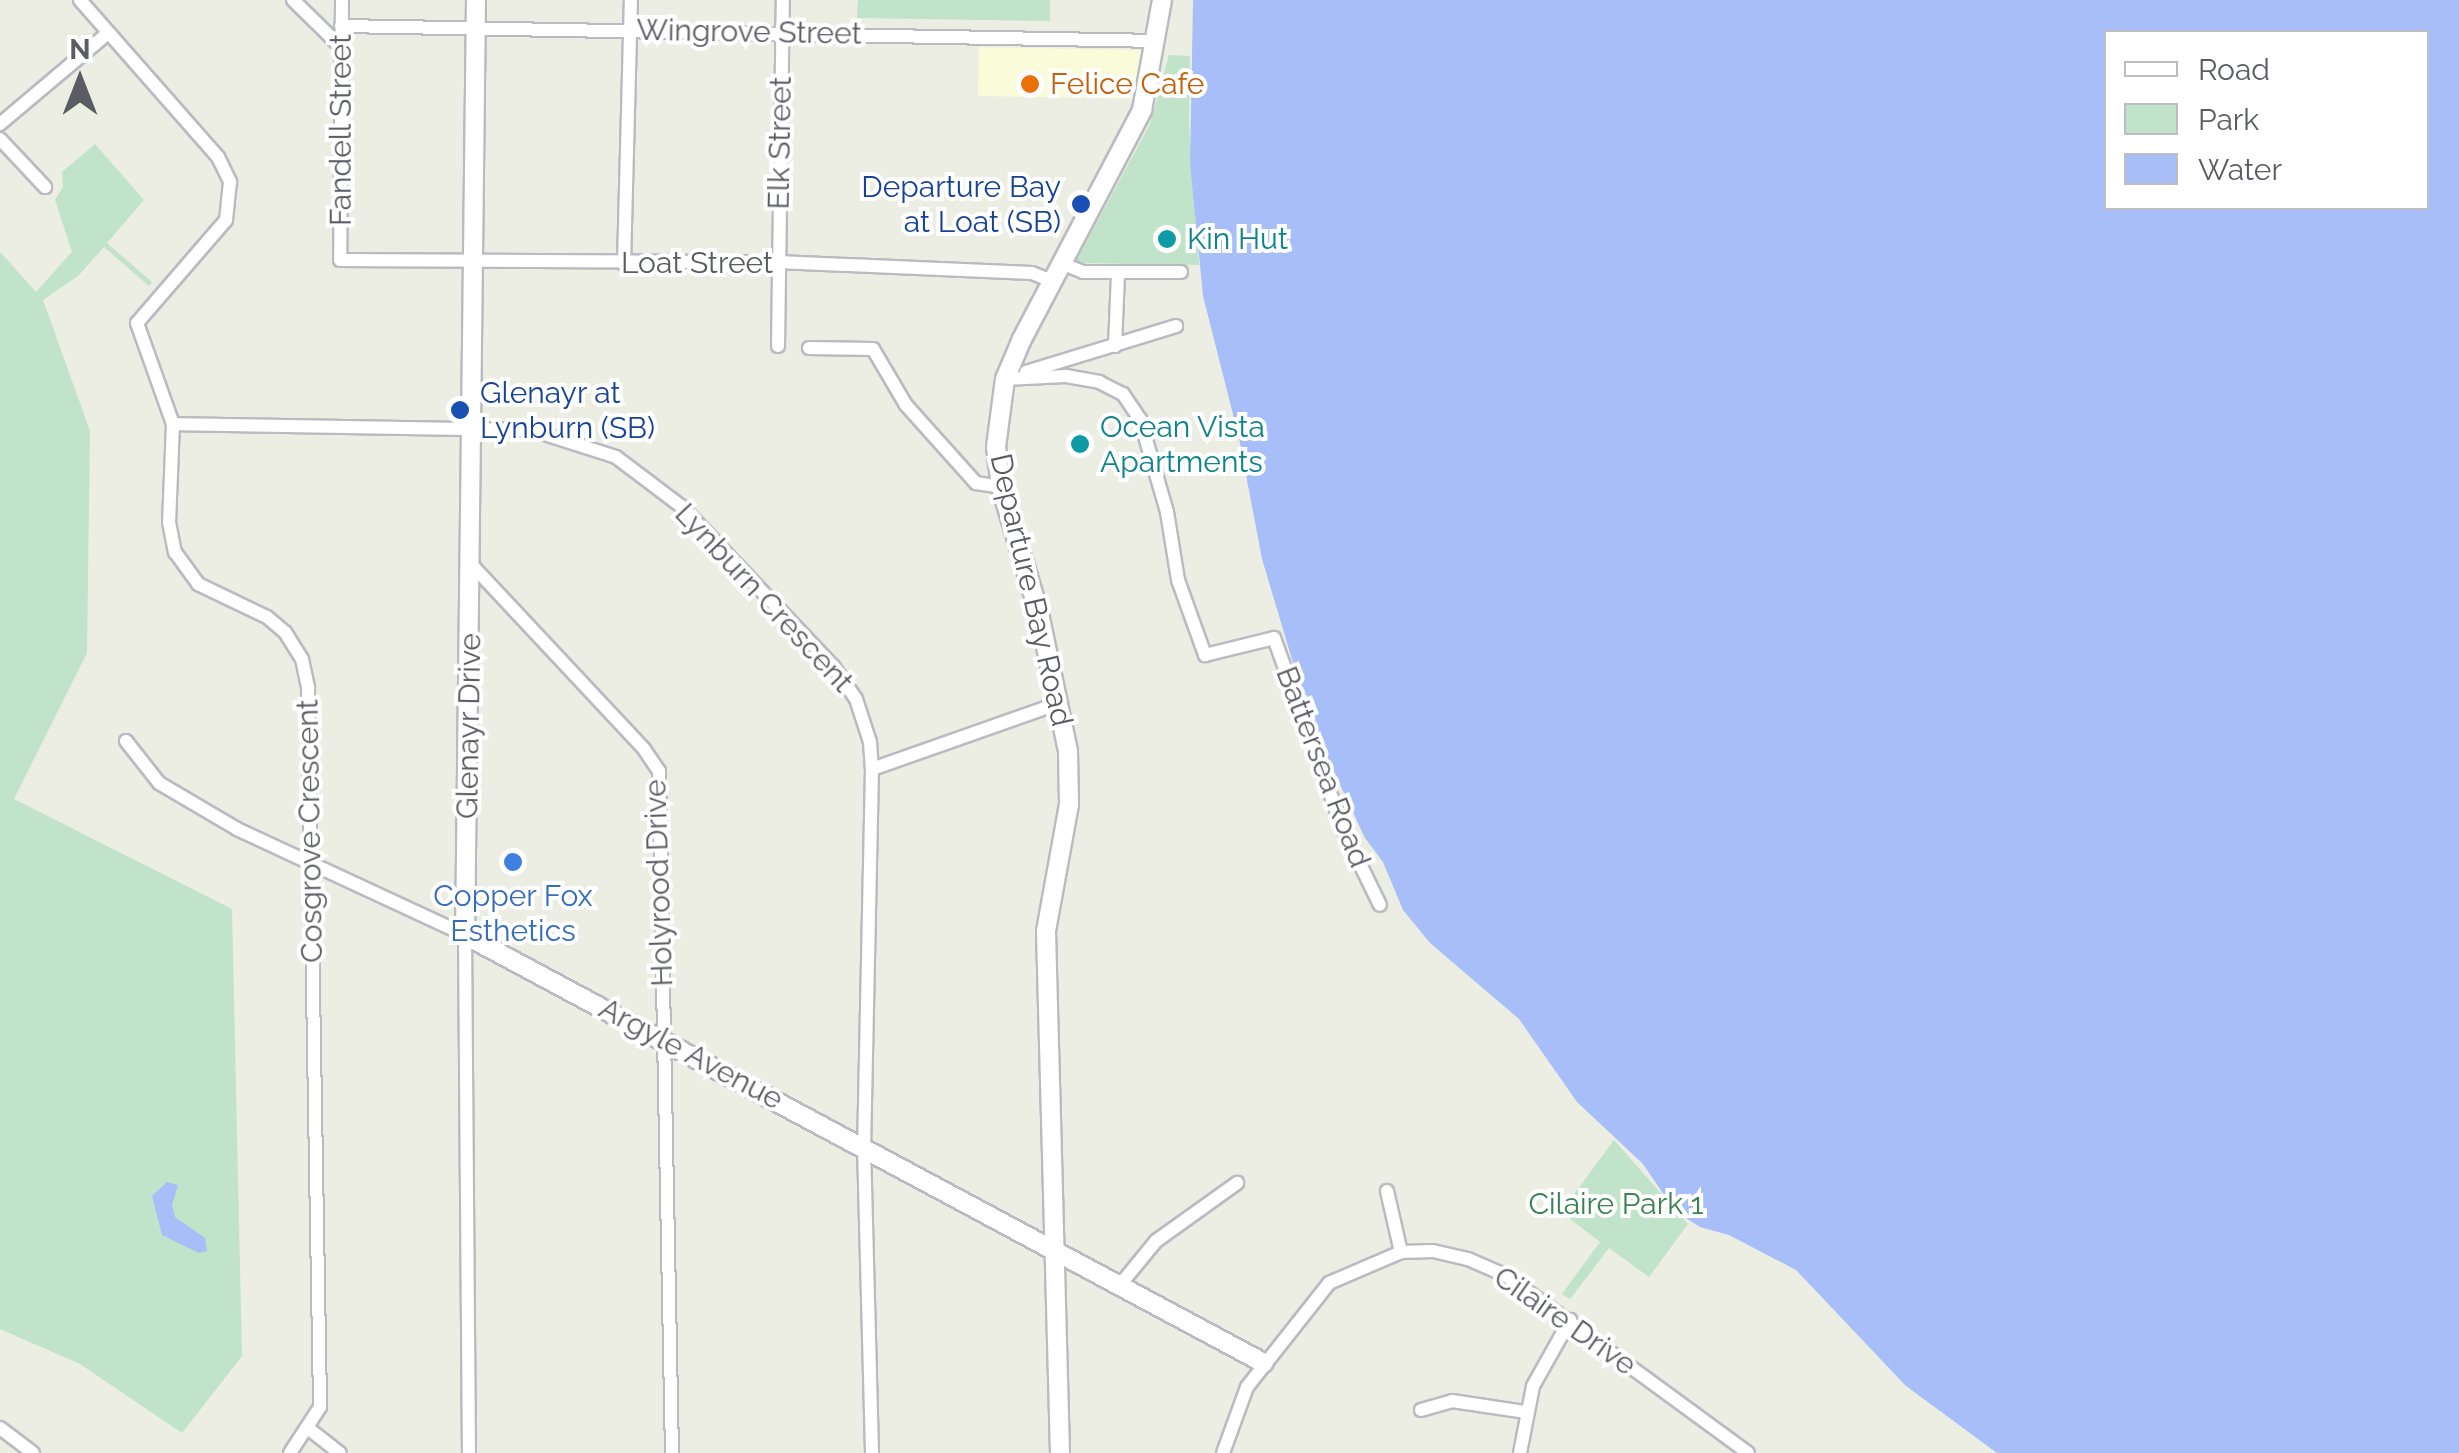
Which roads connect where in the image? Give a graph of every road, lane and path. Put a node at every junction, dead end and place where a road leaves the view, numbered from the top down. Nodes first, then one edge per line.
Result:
1 (80, 0) edge
2 (292, 0) edge
3 (342, 0) edge
4 (476, 0) edge
5 (631, 0) edge
6 (783, 0) edge
7 (1162, 0) edge
8 (341, 26) junction
9 (476, 28) junction
10 (630, 30) junction
11 (108, 32) junction
12 (782, 32) junction
13 (1157, 40) junction
14 (341, 48) junction
15 (0, 124) edge
16 (0, 139) edge
17 (45, 187) dead end
18 (340, 260) joint
19 (778, 262) junction
20 (472, 263) junction
21 (1062, 263) junction
22 (624, 264) junction
23 (1182, 272) dead end
24 (1118, 273) junction
25 (1052, 280) junction
26 (1176, 326) dead end
27 (778, 346) dead end
28 (1115, 346) junction
29 (809, 348) dead end
30 (1005, 378) junction
31 (173, 424) junction
32 (471, 430) junction
33 (1001, 487) junction
34 (471, 564) junction
35 (1058, 703) junction
36 (126, 740) dead end
37 (872, 770) junction
38 (310, 866) junction
39 (1380, 905) dead end
40 (465, 934) junction
41 (664, 1038) junction
42 (864, 1146) junction
43 (1237, 1182) dead end
44 (1387, 1191) dead end
45 (1055, 1250) junction
46 (1401, 1252) junction
47 (1120, 1286) junction
48 (1570, 1320) junction
49 (1264, 1364) junction
50 (1421, 1410) dead end
51 (1526, 1412) junction
52 (0, 1428) edge
53 (309, 1429) junction
54 (32, 1453) edge
55 (290, 1453) edge
56 (340, 1453) edge
57 (469, 1453) edge
58 (672, 1453) edge
59 (872, 1453) edge
60 (1060, 1453) edge
61 (1222, 1453) edge
62 (1520, 1453) edge
63 (1748, 1453) edge

1 - 11 street, Cosgrove Crescent
2 - 14 street
3 - 8 street, Fandell Street
4 - 9 street, Glenayr Drive
5 - 10 street
6 - 12 street, Elk Street
7 - 13 street, Departure Bay Road
8 - 9 street, Wingrove Street
8 - 14 street, Fandell Street
9 - 10 street, Wingrove Street
9 - 20 street, Glenayr Drive
10 - 12 street, Wingrove Street
10 - 22 street
11 - 15 street
11 - 31 street, Cosgrove Crescent
12 - 13 street, Wingrove Street
12 - 19 street, Elk Street
13 - 21 street, Departure Bay Road
14 - 18 street, Fandell Street
16 - 17 street
18 - 20 street, Loat Street
19 - 22 street, Loat Street
19 - 25 street, Loat Street
19 - 27 street, Elk Street
20 - 22 street, Loat Street
20 - 32 street, Glenayr Drive
21 - 24 street
21 - 25 street, Departure Bay Road
23 - 24 street
24 - 28 street
25 - 30 street, Departure Bay Road
26 - 28 street
28 - 30 street
29 - 33 street
30 - 33 street, Departure Bay Road
30 - 39 street, Battersea Road
31 - 32 street, Lynburn Crescent
31 - 38 street, Cosgrove Crescent
32 - 34 street, Glenayr Drive
32 - 37 street, Lynburn Crescent
33 - 35 street, Departure Bay Road
34 - 40 street, Glenayr Drive
34 - 41 street, Holyrood Drive
35 - 37 street
35 - 45 street, Departure Bay Road
36 - 38 street, Argyle Avenue
37 - 42 street, Lynburn Crescent
38 - 40 street, Argyle Avenue
38 - 53 street, Cosgrove Crescent
40 - 41 street, Argyle Avenue
40 - 57 street, Glenayr Drive
41 - 42 street, Argyle Avenue
41 - 58 street, Holyrood Drive
42 - 45 street, Argyle Avenue
42 - 59 street, Lynburn Crescent
43 - 47 street
44 - 46 street
45 - 47 street, Argyle Avenue
45 - 60 street, Departure Bay Road
46 - 48 street, Cilaire Drive
46 - 49 street, Cilaire Drive
47 - 49 street, Argyle Avenue
48 - 51 street
48 - 63 street, Cilaire Drive
49 - 61 street, Cilaire Drive
50 - 51 street
51 - 62 street
52 - 54 street
53 - 55 street, Cosgrove Crescent
53 - 56 street

